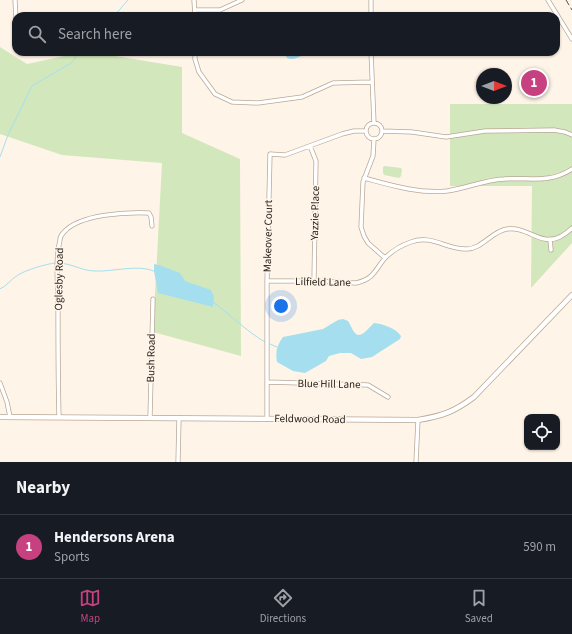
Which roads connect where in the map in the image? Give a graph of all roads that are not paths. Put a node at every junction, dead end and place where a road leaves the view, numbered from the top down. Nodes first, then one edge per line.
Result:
1 (15, 0) edge
2 (194, 0) edge
3 (242, 0) edge
4 (371, 0) edge
5 (548, 0) edge
6 (195, 10) joint
7 (16, 12) edge
8 (371, 12) edge
9 (555, 12) edge
10 (560, 20) edge
11 (572, 40) edge
12 (195, 56) edge
13 (372, 56) edge
14 (372, 82) junction
15 (374, 123) junction
16 (366, 131) junction
17 (382, 131) junction
18 (572, 135) edge
19 (374, 139) junction
20 (310, 146) junction
21 (572, 169) edge
22 (364, 178) junction
23 (152, 226) dead end
24 (571, 231) edge
25 (550, 239) junction
26 (551, 250) dead end
27 (385, 258) junction
28 (267, 281) junction
29 (314, 281) junction
30 (572, 295) edge
31 (153, 299) dead end
32 (267, 382) junction
33 (0, 383) edge
34 (388, 396) dead end
35 (0, 417) edge
36 (10, 417) junction
37 (59, 417) junction
38 (150, 417) junction
39 (179, 418) junction
40 (267, 418) junction
41 (418, 420) junction
42 (178, 462) edge
43 (416, 462) edge

1 - 7 street
2 - 6 street
3 - 6 street
4 - 8 street
5 - 9 street
10 - 11 street
12 - 14 street
13 - 14 street
14 - 15 street
15 - 16 street
15 - 17 street
16 - 19 street
16 - 20 street, Makeover Court
17 - 18 street
17 - 19 street
19 - 22 street
20 - 28 street, Makeover Court
20 - 29 street, Yazzie Place
21 - 22 street
22 - 27 street
23 - 37 street, Oglesby Road
24 - 25 street
25 - 26 street
25 - 27 street, Lilfield Lane
27 - 29 street, Lilfield Lane
28 - 29 street, Lilfield Lane
28 - 32 street, Makeover Court
30 - 41 street, Feldwood Road
31 - 38 street, Bush Road
32 - 34 street, Blue Hill Lane
32 - 40 street, Makeover Court
33 - 36 street
35 - 36 street, Feldwood Road
36 - 37 street, Feldwood Road
37 - 38 street, Feldwood Road
38 - 39 street, Feldwood Road
39 - 40 street, Feldwood Road
39 - 42 street
40 - 41 street, Feldwood Road
41 - 43 street

